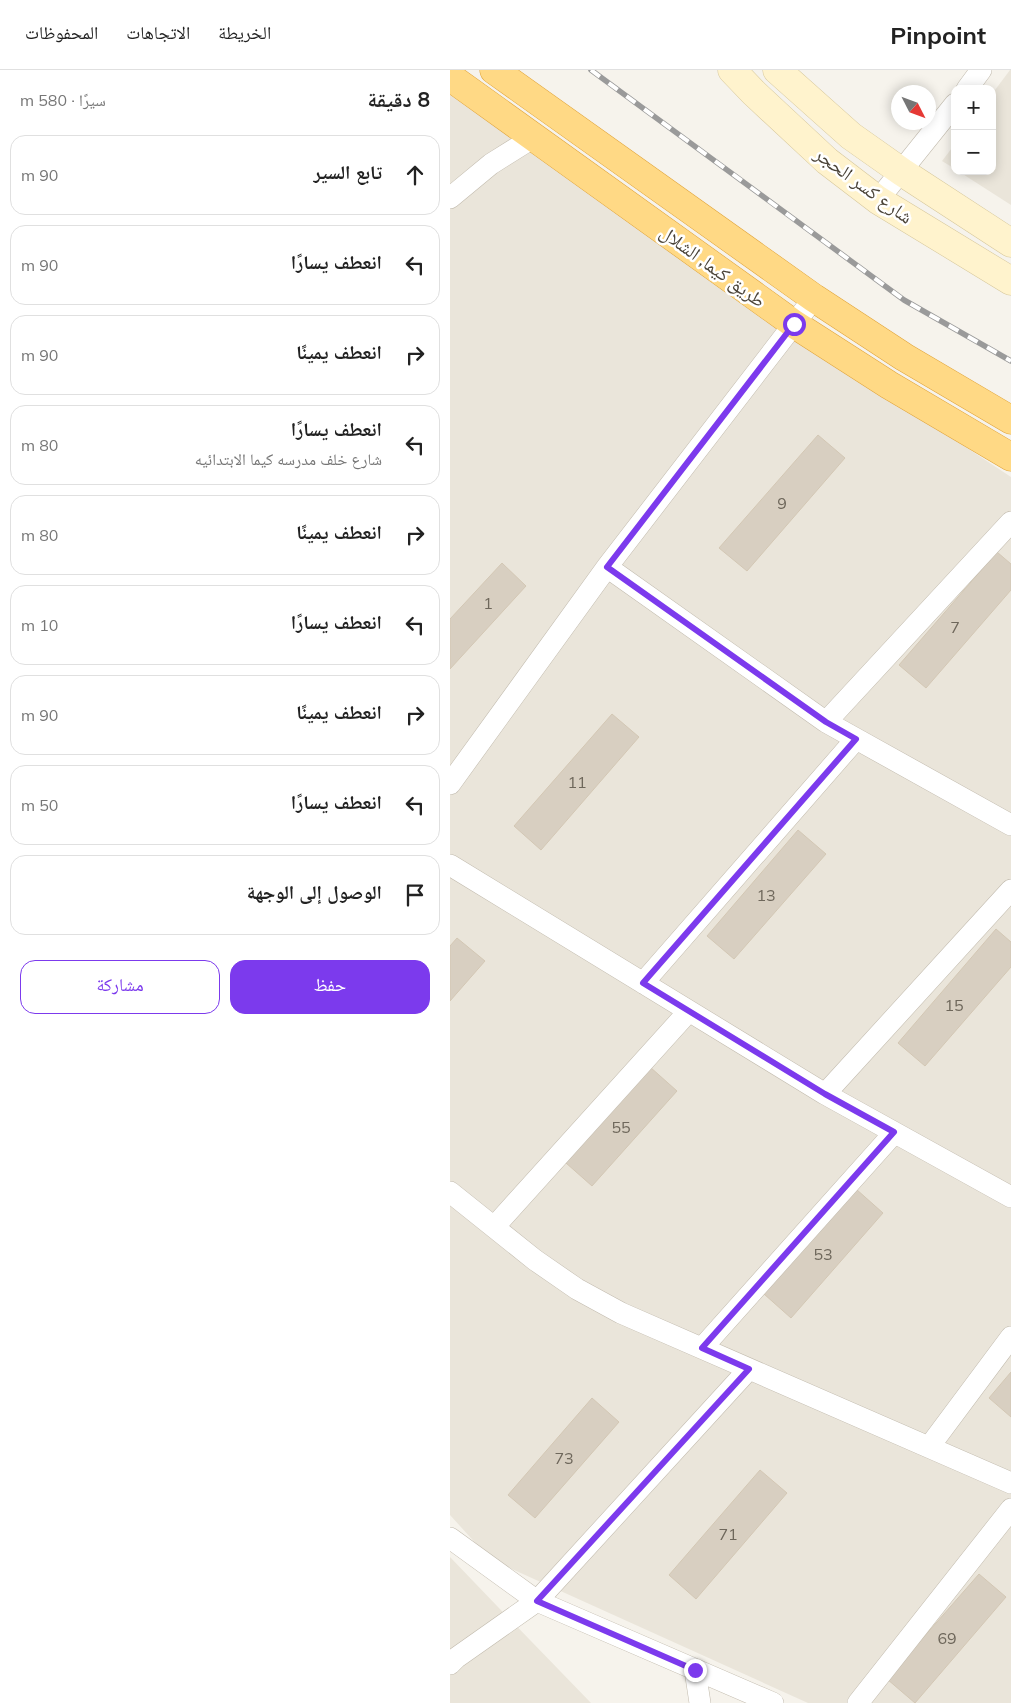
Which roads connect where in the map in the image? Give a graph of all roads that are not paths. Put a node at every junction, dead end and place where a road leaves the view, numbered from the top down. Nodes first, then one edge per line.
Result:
1 (494, 70) edge
2 (732, 70) edge
3 (778, 70) edge
4 (981, 70) edge
5 (450, 77) edge
6 (969, 85) edge
7 (951, 109) edge
8 (534, 137) junction
9 (902, 172) junction
10 (450, 198) edge
11 (878, 200) junction
12 (1011, 244) edge
13 (1011, 281) edge
14 (814, 298) junction
15 (794, 324) junction
16 (1011, 420) edge
17 (1011, 457) edge
18 (1011, 522) edge
19 (607, 567) junction
20 (826, 722) junction
21 (856, 739) junction
22 (450, 784) edge
23 (1011, 825) edge
24 (450, 865) edge
25 (1011, 890) edge
26 (643, 983) junction
27 (690, 1011) junction
28 (825, 1094) junction
29 (894, 1132) junction
30 (450, 1192) edge
31 (1011, 1197) edge
32 (494, 1227) junction
33 (1011, 1336) edge
34 (702, 1348) junction
35 (749, 1369) junction
36 (929, 1447) junction
37 (1011, 1483) edge
38 (1011, 1509) edge
39 (450, 1540) edge
40 (537, 1601) junction
41 (450, 1664) edge
42 (695, 1670) junction
43 (700, 1703) edge
44 (773, 1703) edge
45 (858, 1703) edge

1 - 14 highway, طريق كيما, الشلال
2 - 11 main road, شارع كسر الحجر
3 - 9 main road, شارع كسر الحجر
4 - 6 street
5 - 8 highway, طريق كيما, الشلال
7 - 9 street
8 - 10 street
8 - 15 highway, طريق كيما, الشلال
9 - 11 street
9 - 12 main road, شارع كسر الحجر
11 - 13 main road, شارع كسر الحجر
14 - 15 street
14 - 16 highway, طريق كيما, الشلال
15 - 17 highway, طريق كيما, الشلال
15 - 19 street
18 - 20 street
19 - 20 street
19 - 22 street
20 - 21 street
21 - 23 street
21 - 26 street
24 - 26 street
25 - 28 street
26 - 27 street
27 - 28 street
27 - 32 street
28 - 29 street
29 - 31 street
29 - 34 street
30 - 32 street
32 - 34 street
33 - 36 street
34 - 35 street
35 - 36 street
35 - 40 street
36 - 37 street
38 - 45 street
39 - 40 street
40 - 41 street
40 - 42 street
42 - 43 street
42 - 44 street

